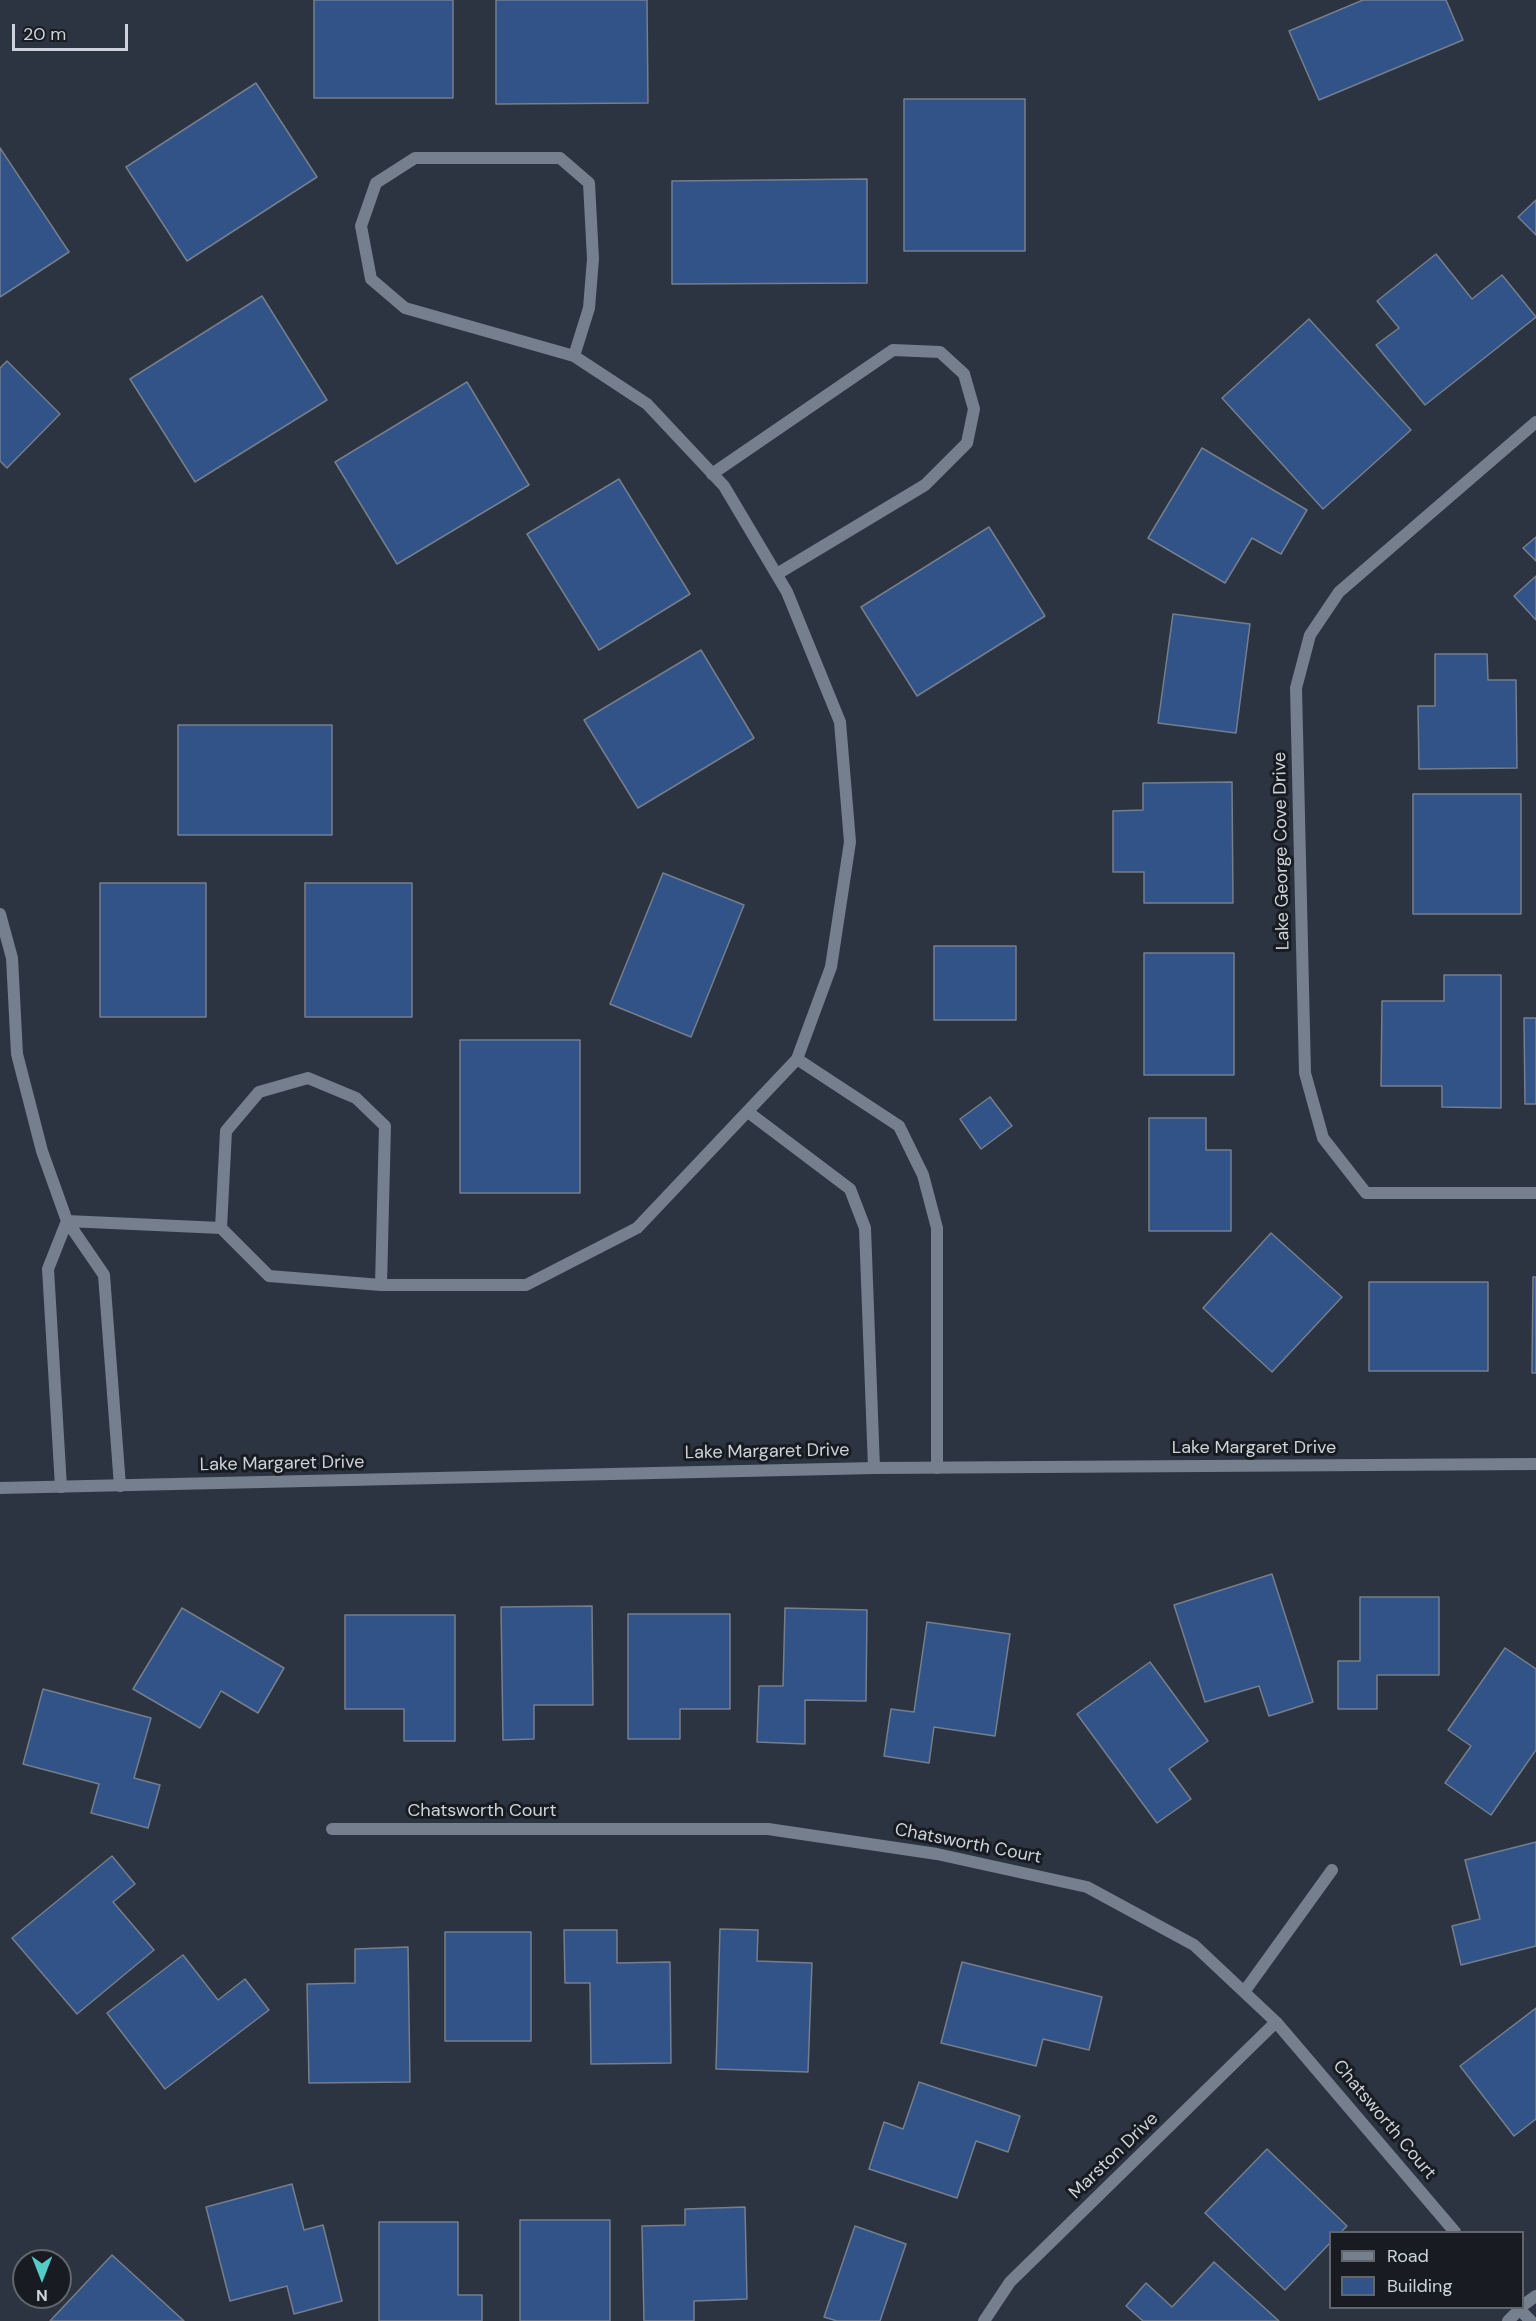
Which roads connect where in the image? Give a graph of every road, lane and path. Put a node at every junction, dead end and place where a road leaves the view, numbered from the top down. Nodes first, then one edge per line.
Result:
1 (574, 356) junction
2 (1536, 422) edge
3 (712, 474) junction
4 (777, 574) junction
5 (0, 914) edge
6 (797, 1059) junction
7 (748, 1112) junction
8 (1536, 1192) edge
9 (67, 1221) junction
10 (220, 1228) junction
11 (381, 1285) junction
12 (1536, 1464) edge
13 (874, 1468) junction
14 (937, 1468) junction
15 (120, 1486) junction
16 (62, 1487) junction
17 (0, 1488) edge
18 (332, 1829) dead end
19 (1332, 1870) dead end
20 (1244, 1992) junction
21 (1276, 2022) junction
22 (1454, 2231) edge
23 (1519, 2309) edge
24 (1521, 2309) edge
25 (984, 2321) edge
26 (1508, 2321) edge
27 (1531, 2321) edge

1 - 1 street
1 - 3 street
2 - 8 street, Lake George Cove Drive
3 - 4 street
3 - 4 street
4 - 6 street
5 - 9 street
6 - 7 street
6 - 14 street
7 - 11 street
7 - 13 street
9 - 10 street
9 - 15 street
9 - 16 street
10 - 11 street
10 - 11 street
12 - 14 street, Lake Margaret Drive
13 - 14 street, Lake Margaret Drive
13 - 15 street, Lake Margaret Drive
15 - 16 street, Lake Margaret Drive
16 - 17 street, Lake Margaret Drive
18 - 20 street, Chatsworth Court
19 - 20 street
20 - 21 street, Chatsworth Court
21 - 22 street, Chatsworth Court
21 - 25 street, Marston Drive
23 - 26 street
24 - 27 street

